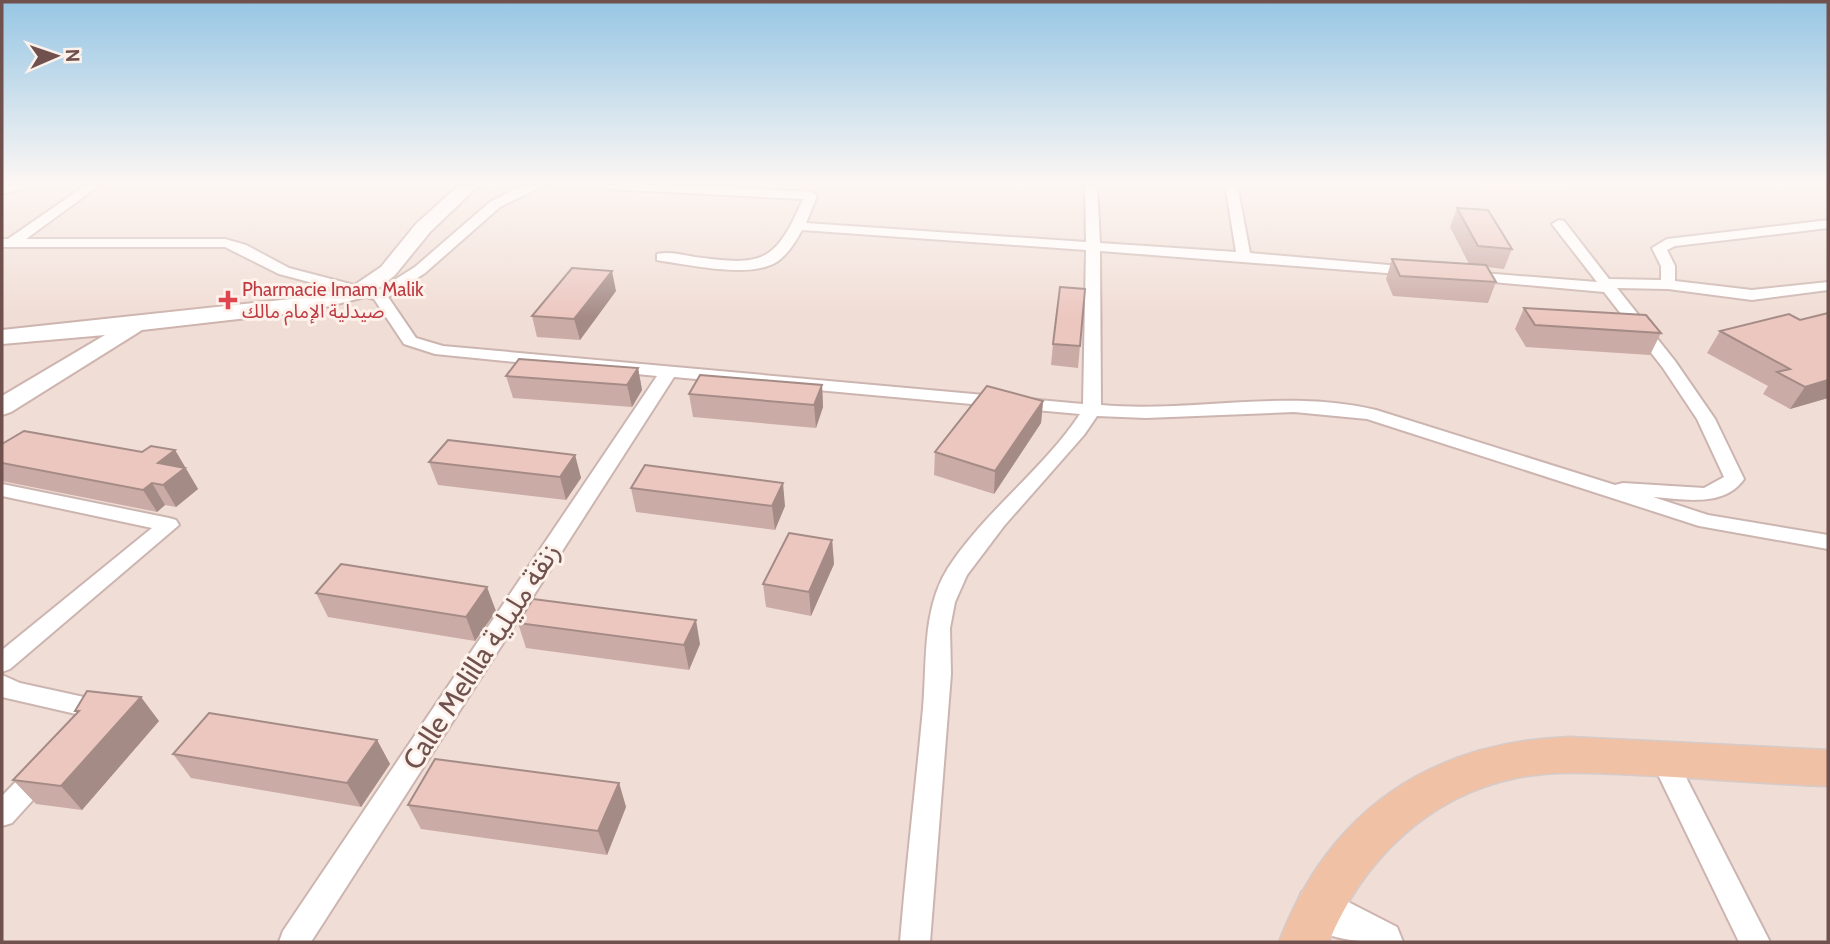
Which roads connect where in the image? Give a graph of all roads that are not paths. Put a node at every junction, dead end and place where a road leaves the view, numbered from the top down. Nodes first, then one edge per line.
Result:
1 (29, 229) edge
2 (422, 229) edge
3 (468, 229) edge
4 (795, 229) edge
5 (842, 229) edge
6 (1092, 229) edge
7 (1239, 229) edge
8 (1563, 229) edge
9 (1784, 229) edge
10 (5, 245) edge
11 (1092, 246) junction
12 (662, 257) dead end
13 (1244, 257) junction
14 (1430, 272) edge
15 (1457, 275) edge
16 (1668, 285) junction
17 (1607, 286) junction
18 (1828, 286) edge
19 (370, 293) junction
20 (139, 324) junction
21 (2, 337) edge
22 (669, 371) junction
23 (2, 407) edge
24 (1092, 410) junction
25 (1600, 489) junction
26 (2, 490) edge
27 (1706, 494) junction
28 (1706, 521) junction
29 (1828, 542) edge
30 (2, 663) edge
31 (6, 692) edge
32 (74, 739) edge
33 (56, 758) edge
34 (1663, 758) junction
35 (1828, 768) edge
36 (2, 814) edge
37 (1319, 908) edge
38 (294, 942) edge
39 (915, 942) edge
40 (1381, 942) edge
41 (1755, 942) edge

1 - 10 street
2 - 19 street
3 - 19 street
4 - 12 street
5 - 11 street
6 - 11 street
7 - 13 street
8 - 17 street
9 - 16 street
10 - 19 street
11 - 13 street
11 - 24 street
13 - 14 street
15 - 17 street
16 - 17 street
16 - 18 street
17 - 27 street
19 - 20 street
19 - 22 street
20 - 21 street
20 - 23 street
22 - 24 street
22 - 38 street, Calle Melilla زنقة مليلية
24 - 25 street
24 - 39 street
25 - 27 street
25 - 28 street
26 - 30 street
27 - 28 street
28 - 29 street
31 - 32 street
33 - 36 street
34 - 35 main road
34 - 37 main road
34 - 41 street
37 - 40 street

